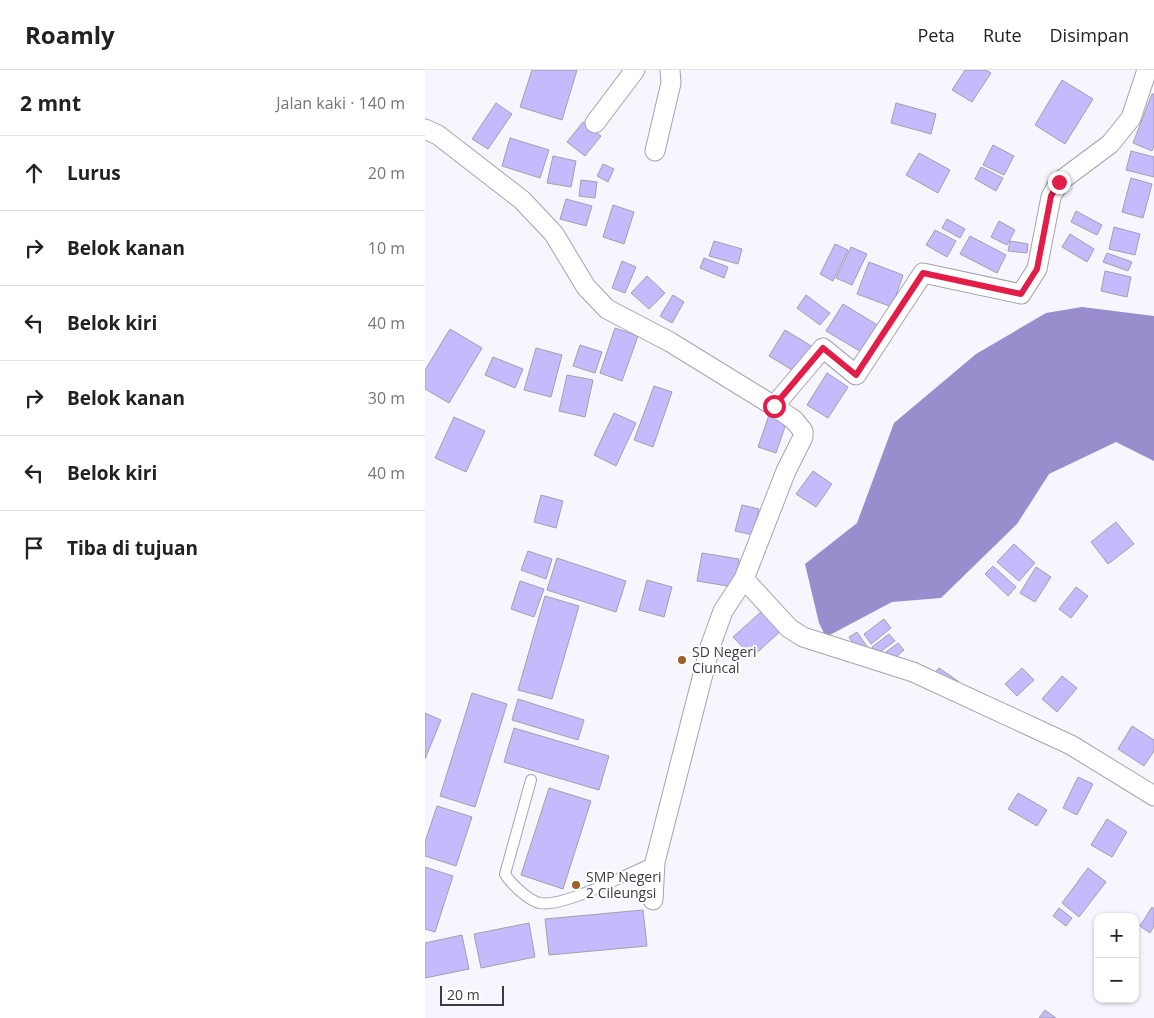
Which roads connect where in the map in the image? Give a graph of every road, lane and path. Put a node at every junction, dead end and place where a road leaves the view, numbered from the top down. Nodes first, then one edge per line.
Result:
1 (635, 70) edge
2 (671, 70) edge
3 (1147, 70) edge
4 (595, 123) dead end
5 (425, 129) edge
6 (655, 152) dead end
7 (774, 406) junction
8 (744, 579) junction
9 (531, 780) dead end
10 (1154, 796) edge
11 (655, 862) junction
12 (653, 900) dead end

1 - 4 street
2 - 6 street
3 - 7 street
5 - 7 street
7 - 8 street
8 - 10 street
8 - 11 street
9 - 11 lane
11 - 12 street

